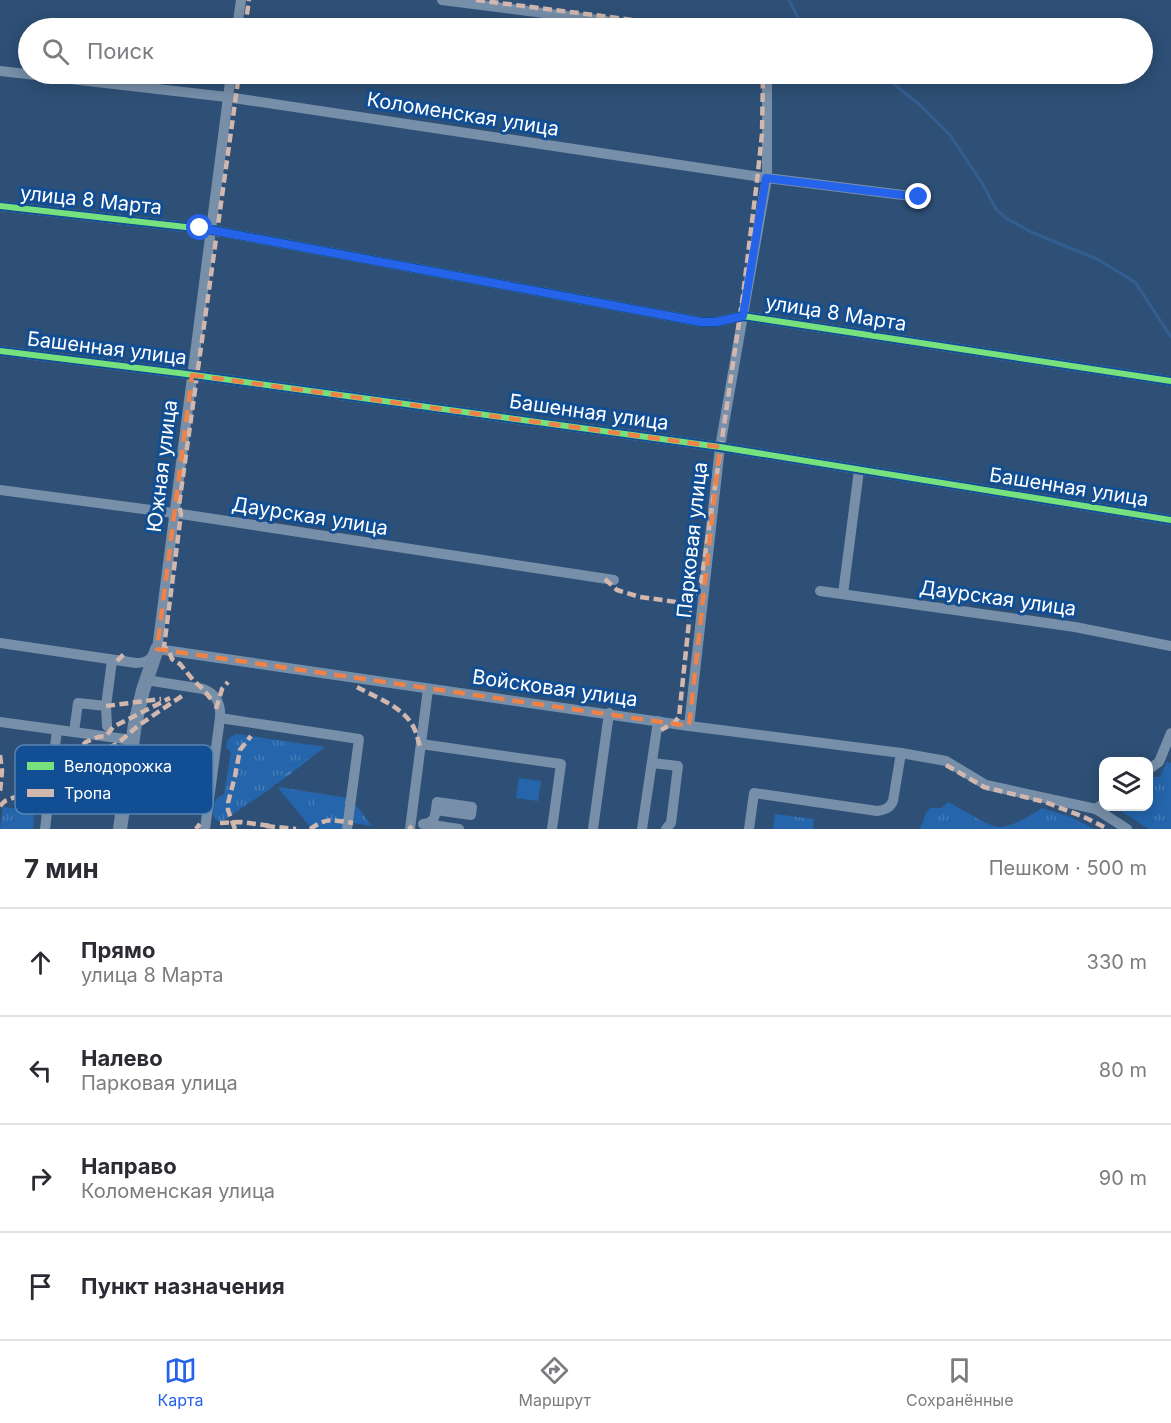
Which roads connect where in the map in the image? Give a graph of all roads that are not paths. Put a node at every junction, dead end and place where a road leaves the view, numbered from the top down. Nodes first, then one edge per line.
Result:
1 (241, 0) edge
2 (442, 0) edge
3 (238, 18) edge
4 (583, 18) edge
5 (0, 71) edge
6 (18, 73) edge
7 (114, 84) edge
8 (229, 84) edge
9 (767, 84) edge
10 (227, 97) junction
11 (766, 178) junction
12 (919, 197) dead end
13 (0, 206) edge
14 (212, 230) junction
15 (743, 316) junction
16 (0, 351) edge
17 (192, 375) junction
18 (1171, 381) edge
19 (720, 447) junction
20 (859, 470) junction
21 (0, 490) edge
22 (174, 514) junction
23 (1171, 520) edge
24 (614, 580) dead end
25 (820, 591) dead end
26 (843, 594) junction
27 (0, 643) edge
28 (1171, 646) edge
29 (157, 649) junction
30 (112, 660) junction
31 (136, 663) junction
32 (145, 685) junction
33 (428, 689) junction
34 (106, 706) junction
35 (609, 713) junction
36 (220, 718) junction
37 (658, 721) junction
38 (0, 722) edge
39 (689, 726) junction
40 (107, 728) junction
41 (57, 730) junction
42 (74, 732) junction
43 (1171, 733) edge
44 (132, 740) junction
45 (421, 744) junction
46 (55, 745) edge
47 (131, 745) edge
48 (901, 753) junction
49 (652, 763) junction
50 (1153, 767) edge
51 (213, 770) edge
52 (1099, 806) edge
53 (436, 810) dead end
54 (1106, 811) edge
55 (47, 814) edge
56 (122, 814) edge
57 (207, 814) edge
58 (423, 824) junction
59 (409, 826) edge
60 (45, 829) edge
61 (120, 829) edge
62 (205, 829) edge
63 (347, 829) edge
64 (459, 829) edge
65 (552, 829) edge
66 (593, 829) edge
67 (642, 829) edge
68 (666, 829) edge
69 (749, 829) edge
70 (1127, 829) edge

1 - 3 street
2 - 4 street
5 - 6 street, Коломенская улица
7 - 10 street, Коломенская улица
8 - 10 street, Южная улица
9 - 11 street, Парковая улица
10 - 11 street, Коломенская улица
10 - 14 street, Южная улица
11 - 12 street, Коломенская улица
11 - 15 street, Парковая улица
13 - 14 street, улица 8 Марта
14 - 15 street, улица 8 Марта
14 - 17 street, Южная улица
15 - 18 street, улица 8 Марта
15 - 19 street, Парковая улица
16 - 17 street, Башенная улица
17 - 19 street, Башенная улица
17 - 22 street, Южная улица
19 - 20 street, Башенная улица
19 - 39 street, Парковая улица
20 - 23 street, Башенная улица
20 - 26 street
21 - 22 street, Даурская улица
22 - 24 street, Даурская улица
22 - 29 street, Южная улица
25 - 26 street, Даурская улица
26 - 28 street, Даурская улица
27 - 30 street
29 - 31 street
29 - 32 main road
29 - 33 street, Войсковая улица
30 - 31 street
30 - 34 street
31 - 32 street
32 - 36 street
32 - 44 main road
33 - 35 street, Войсковая улица
33 - 45 street
34 - 40 street
34 - 42 street
35 - 37 street, Войсковая улица
35 - 66 street
36 - 51 street
36 - 63 street
37 - 39 street, Войсковая улица
37 - 49 street
38 - 41 street
39 - 48 street, Войсковая улица
40 - 42 street
40 - 44 street
41 - 42 street
41 - 46 street
43 - 50 street
44 - 47 main road
45 - 59 street
45 - 65 street
48 - 52 street, Войсковая улица
48 - 69 street
49 - 67 street
49 - 68 street
53 - 58 street
54 - 70 street
55 - 60 street
56 - 61 main road
57 - 62 street
58 - 59 street
58 - 64 street

